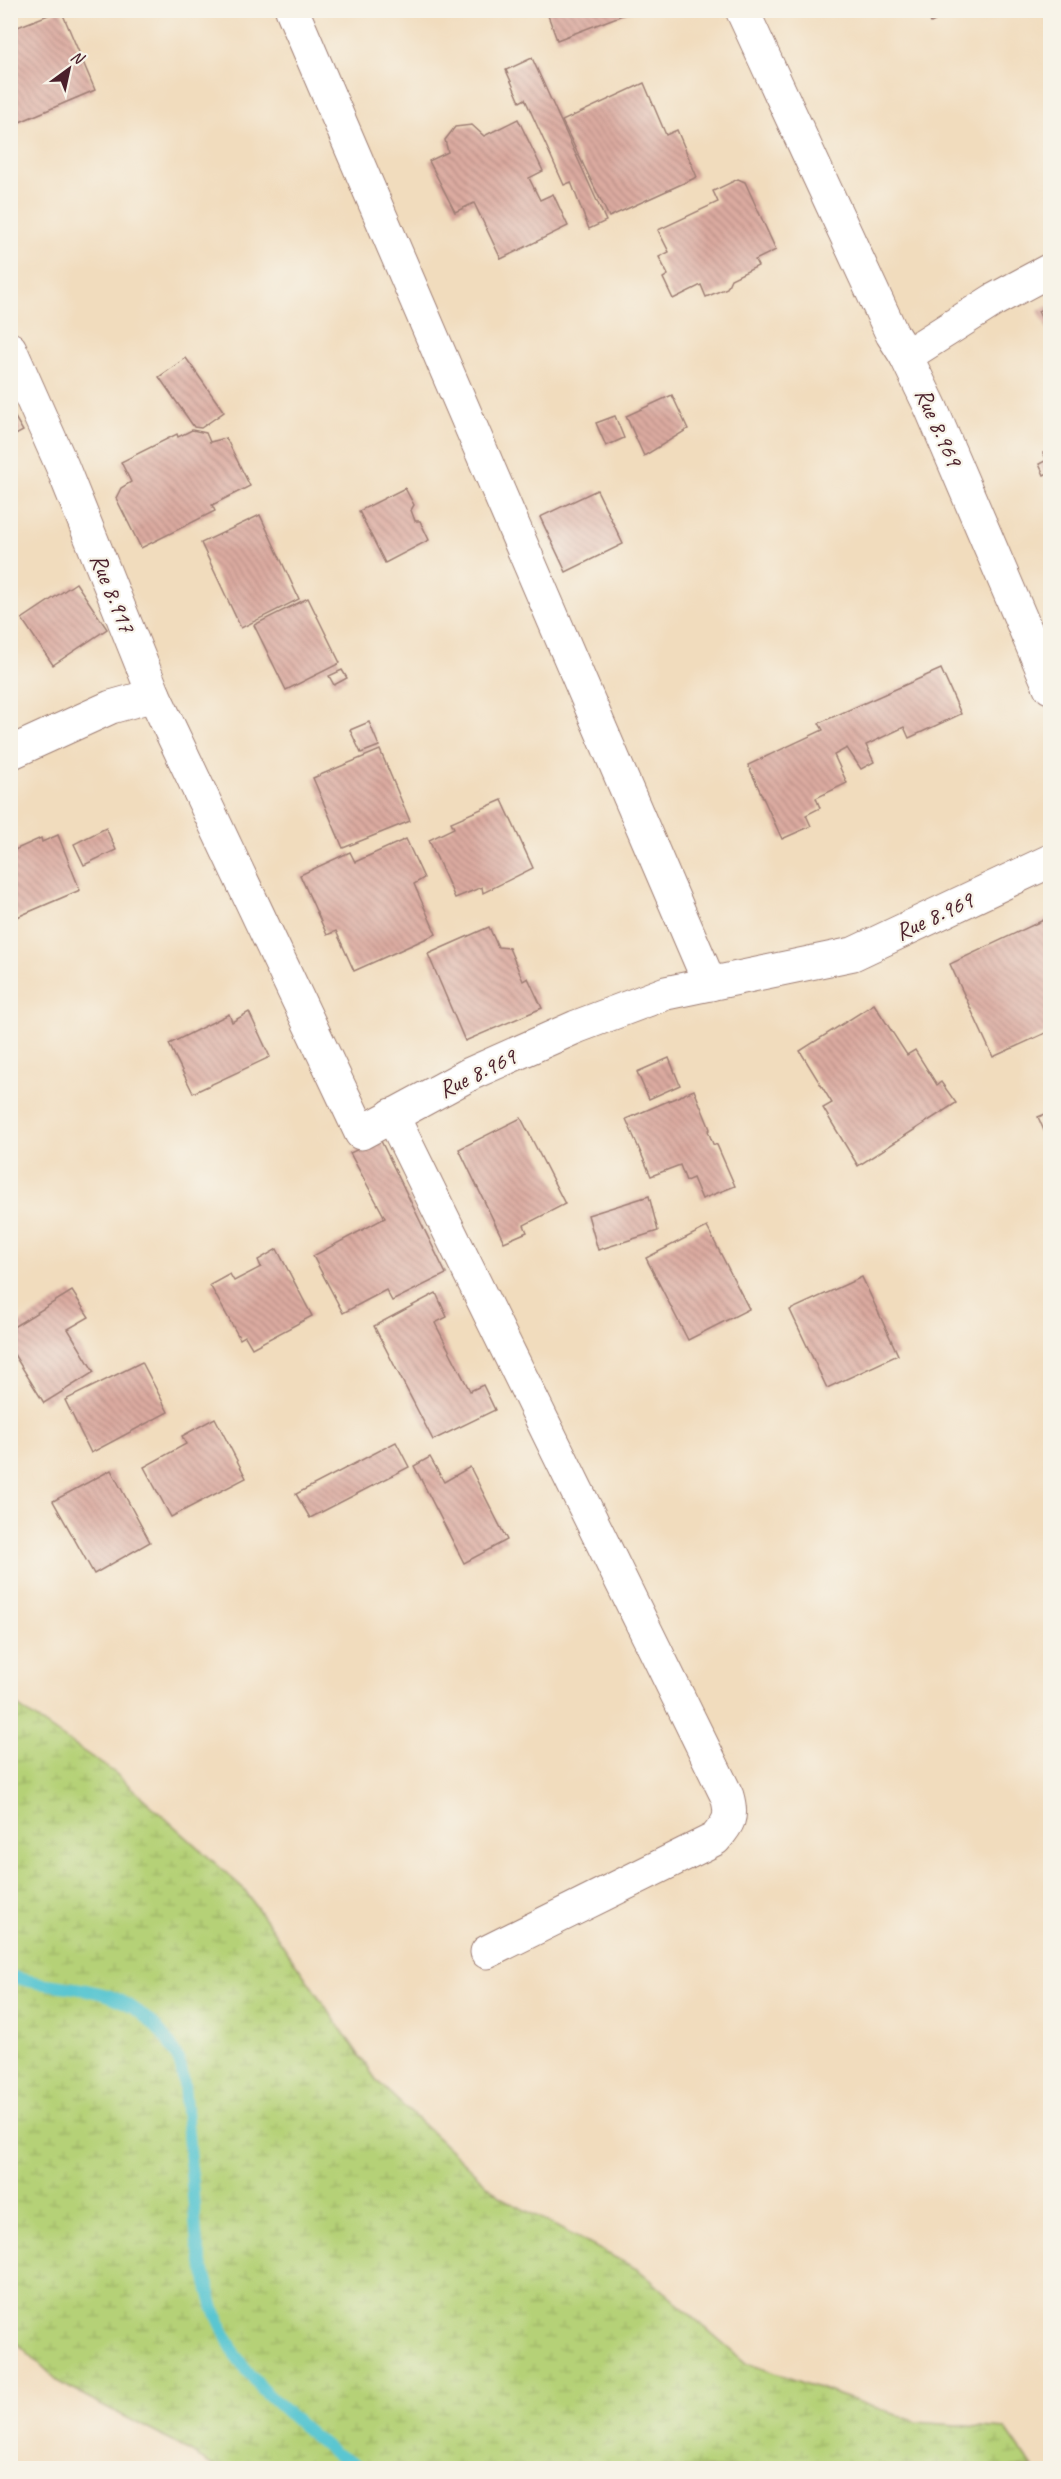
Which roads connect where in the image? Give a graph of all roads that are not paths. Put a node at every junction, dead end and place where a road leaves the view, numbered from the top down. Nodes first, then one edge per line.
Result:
1 (292, 10) edge
2 (742, 10) edge
3 (1050, 270) edge
4 (10, 349) edge
5 (906, 356) junction
6 (1050, 687) edge
7 (154, 694) junction
8 (10, 753) edge
9 (1050, 861) edge
10 (710, 984) junction
11 (392, 1115) junction
12 (487, 1952) dead end

1 - 10 street
2 - 5 street, Rue 8.969
3 - 5 street
4 - 7 street, Rue 8.917
5 - 6 street, Rue 8.969
7 - 8 street
7 - 11 street, Rue 8.969
9 - 10 street, Rue 8.969
10 - 11 street, Rue 8.969
11 - 12 street

